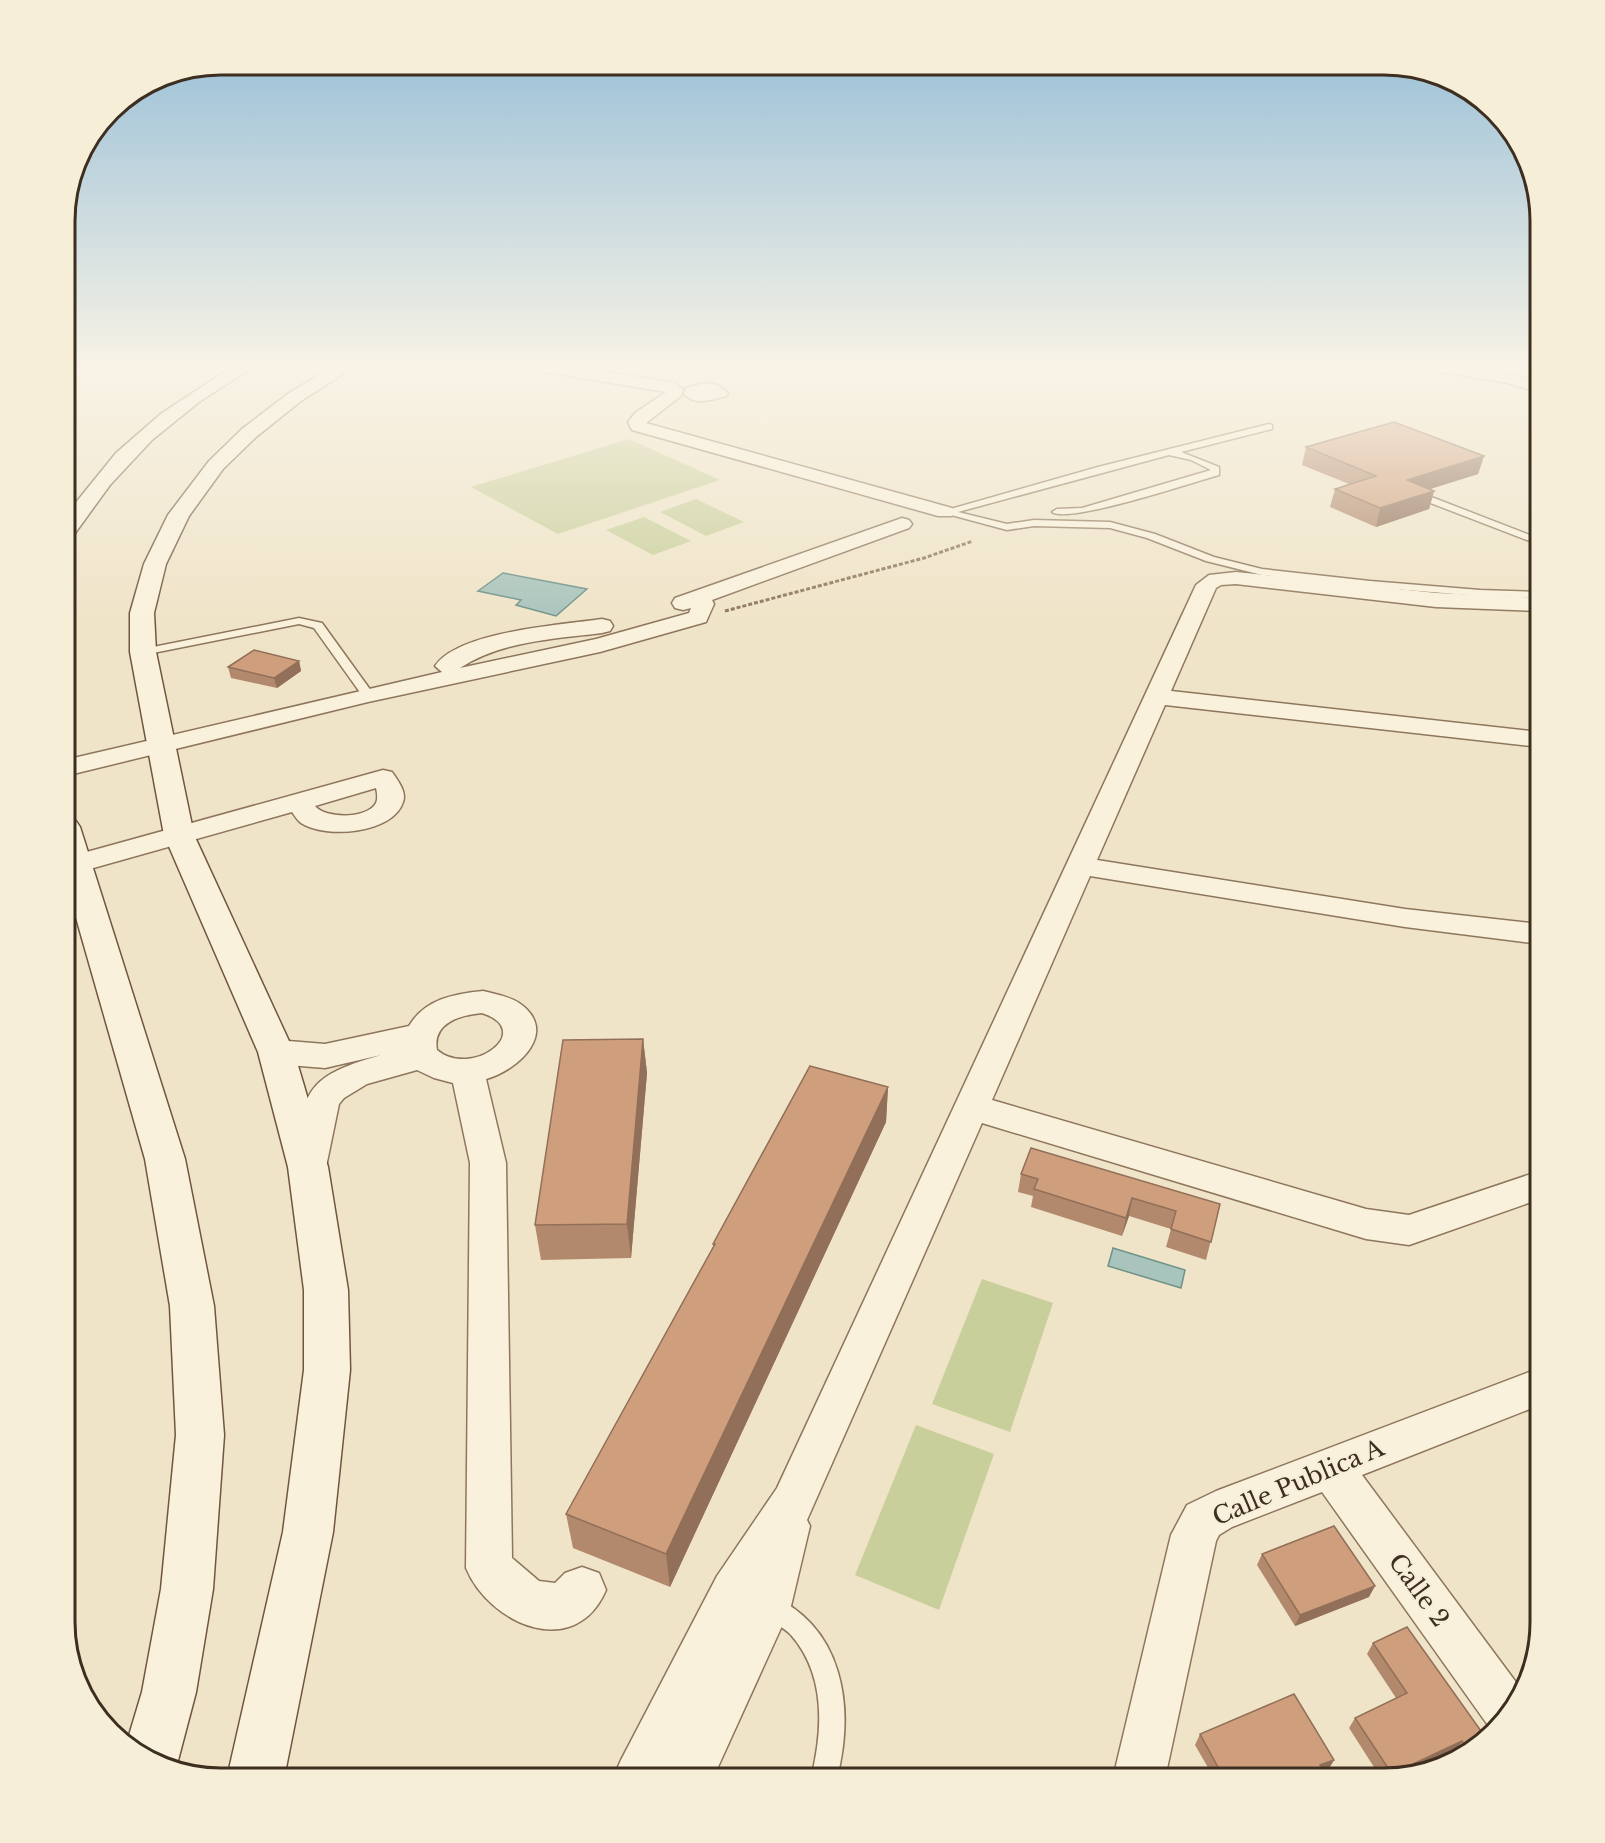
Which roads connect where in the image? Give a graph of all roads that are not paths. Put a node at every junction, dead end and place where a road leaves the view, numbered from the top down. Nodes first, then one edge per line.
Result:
1 (128, 451) edge
2 (230, 451) edge
3 (723, 451) edge
4 (1174, 451) edge
5 (1166, 453) junction
6 (1431, 500) edge
7 (972, 507) junction
8 (998, 508) dead end
9 (945, 512) junction
10 (1057, 512) dead end
11 (75, 516) edge
12 (902, 524) dead end
13 (1530, 538) edge
14 (1530, 594) edge
15 (1530, 605) edge
16 (143, 652) junction
17 (368, 695) junction
18 (1156, 698) junction
19 (1530, 739) edge
20 (162, 746) junction
21 (75, 766) edge
22 (298, 802) dead end
23 (179, 835) junction
24 (75, 852) edge
25 (1080, 866) junction
26 (75, 875) edge
27 (1530, 933) edge
28 (421, 1046) junction
29 (276, 1052) junction
30 (468, 1073) junction
31 (971, 1107) junction
32 (308, 1167) junction
33 (1530, 1188) edge
34 (1530, 1390) edge
35 (1330, 1467) junction
36 (582, 1590) dead end
37 (751, 1600) junction
38 (1503, 1705) edge
39 (153, 1751) edge
40 (257, 1768) edge
41 (646, 1768) edge
42 (691, 1768) edge
43 (826, 1768) edge
44 (1141, 1768) edge

1 - 11 main road
2 - 16 main road
3 - 9 street
4 - 5 lane
5 - 7 lane
5 - 10 lane
6 - 13 lane
7 - 8 lane
7 - 9 lane
9 - 14 lane
12 - 17 street
15 - 18 street
16 - 17 lane
16 - 20 main road
17 - 20 street
18 - 19 street
18 - 25 street
20 - 21 street
20 - 23 main road
22 - 23 street
23 - 24 street
23 - 29 main road
25 - 27 street
25 - 31 street
26 - 39 main road
28 - 29 street
28 - 30 street
28 - 30 street
28 - 32 street
29 - 32 main road
30 - 36 street
31 - 33 street
31 - 37 street
32 - 40 main road
34 - 35 street, Calle Publica A
35 - 38 street, Calle 2
35 - 44 street, Calle Publica A
37 - 41 street
37 - 42 street
37 - 43 lane

